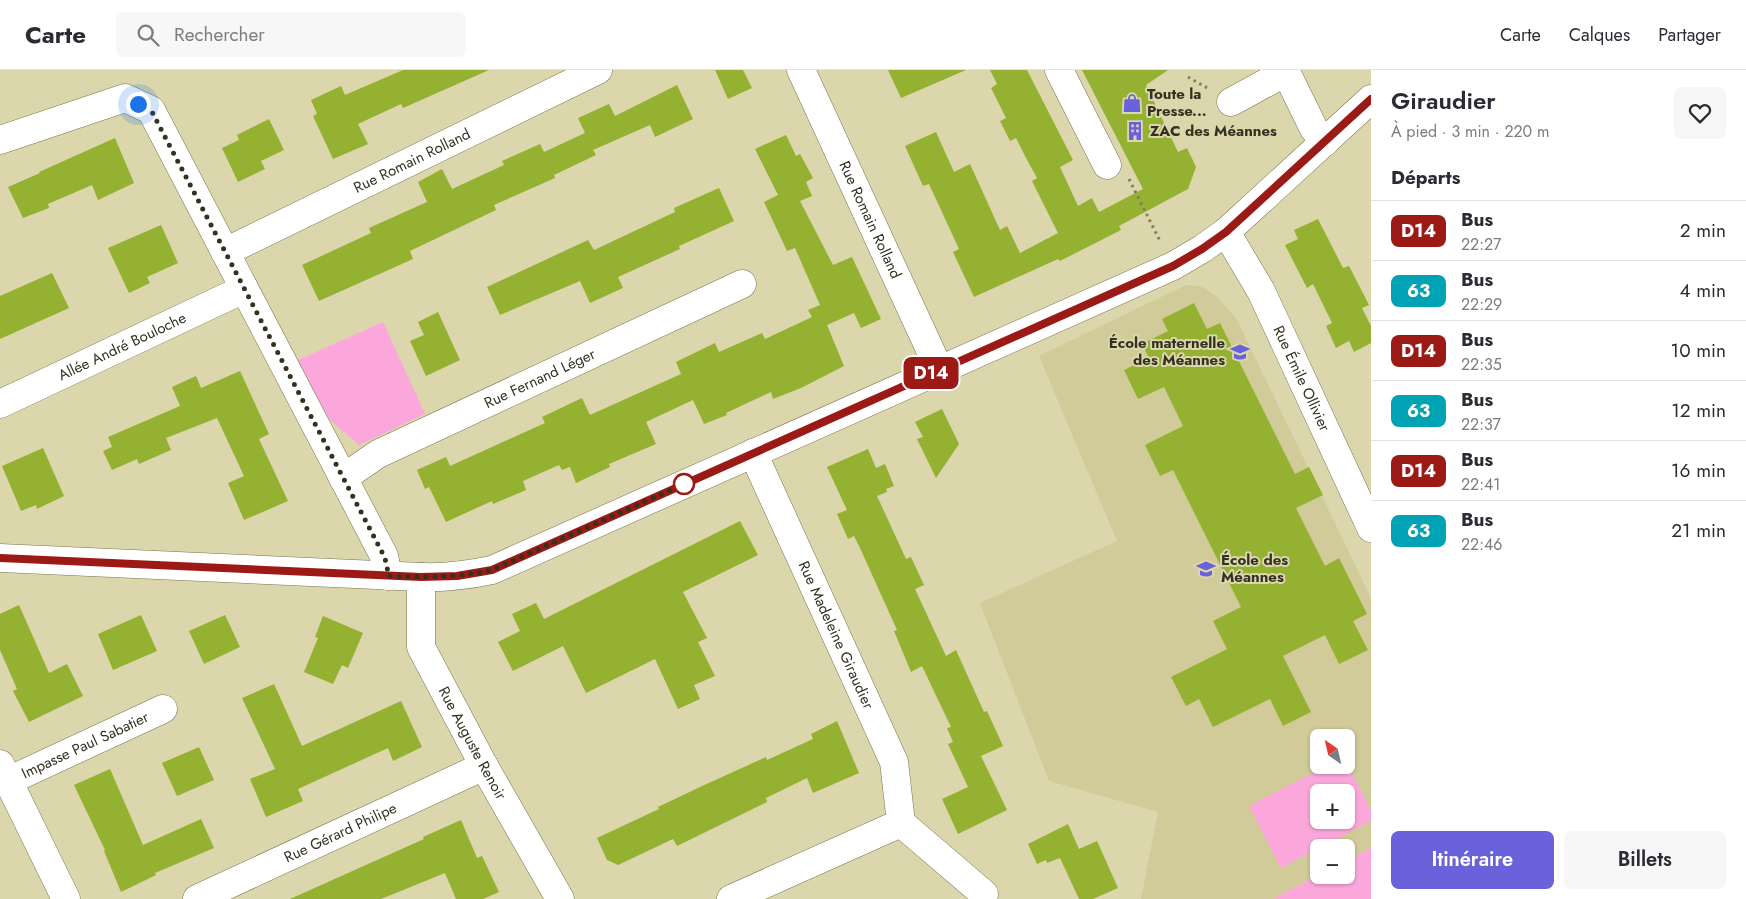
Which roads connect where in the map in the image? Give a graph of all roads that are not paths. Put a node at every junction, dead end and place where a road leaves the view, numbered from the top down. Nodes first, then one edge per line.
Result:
1 (598, 70) edge
2 (801, 70) edge
3 (1059, 70) edge
4 (1285, 71) edge
5 (1371, 99) edge
6 (1232, 102) dead end
7 (0, 140) edge
8 (1325, 142) junction
9 (1107, 165) road end
10 (1226, 232) junction
11 (225, 252) junction
12 (742, 284) dead end
13 (244, 289) junction
14 (939, 369) junction
15 (0, 404) edge
16 (753, 453) junction
17 (343, 478) junction
18 (1371, 528) edge
19 (0, 558) edge
20 (388, 576) junction
21 (421, 577) junction
22 (163, 709) dead end
23 (484, 766) junction
24 (4, 772) edge
25 (901, 823) junction
26 (984, 894) dead end
27 (66, 899) edge
28 (197, 899) edge
29 (560, 899) edge
30 (731, 899) edge

1 - 11 street, Rue Romain Rolland
2 - 14 street, Rue Romain Rolland
3 - 9 street
4 - 6 street
4 - 8 street
5 - 8 street
7 - 11 street
8 - 10 street
10 - 14 street
10 - 18 street, Rue Émile Ollivier
11 - 13 street
12 - 17 street, Rue Fernand Léger
13 - 15 street, Allée André Bouloche
13 - 17 street
14 - 16 street
16 - 21 street
16 - 25 street, Rue Madeleine Giraudier
17 - 20 street
19 - 20 street
20 - 21 street
21 - 23 street, Rue Auguste Renoir
22 - 24 street, Impasse Paul Sabatier
23 - 28 street, Rue Gérard Philipe
23 - 29 street, Rue Auguste Renoir
24 - 27 street
25 - 26 street
25 - 30 street

